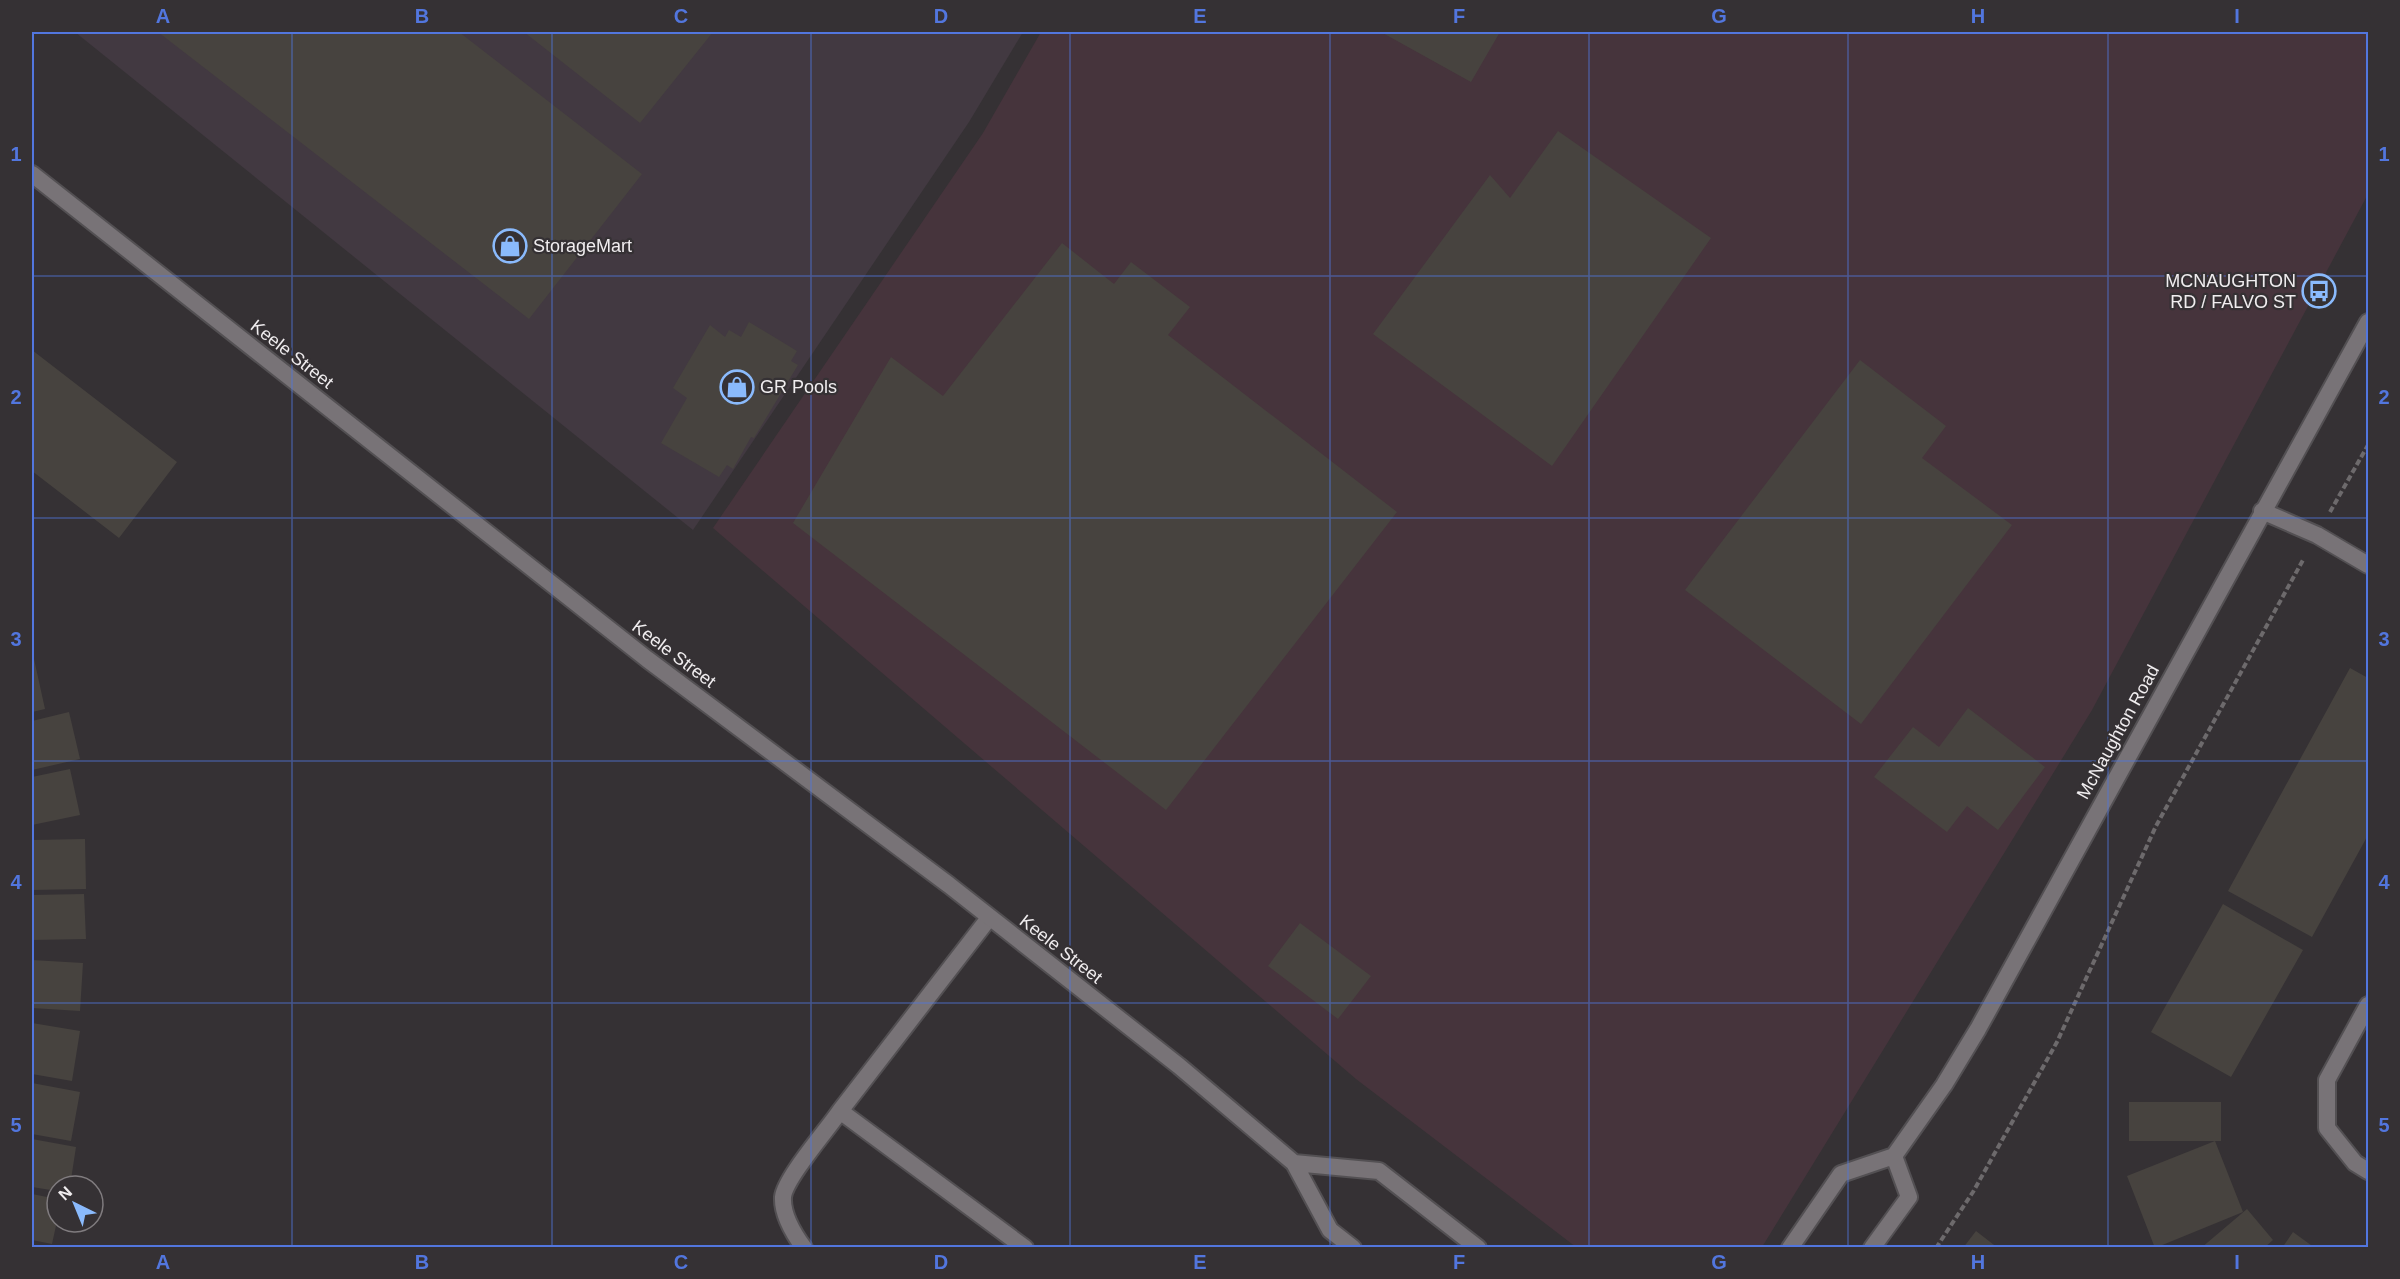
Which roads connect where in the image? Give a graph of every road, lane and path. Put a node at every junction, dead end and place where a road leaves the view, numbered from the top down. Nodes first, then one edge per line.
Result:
1 (32, 174) edge
2 (2368, 322) edge
3 (2368, 445) edge
4 (2262, 511) junction
5 (2317, 535) junction
6 (2368, 565) edge
7 (989, 918) junction
8 (2368, 1005) edge
9 (840, 1112) junction
10 (1894, 1156) junction
11 (1294, 1163) junction
12 (2368, 1171) edge
13 (804, 1248) edge
14 (1025, 1248) edge
15 (1353, 1248) edge
16 (1478, 1248) edge
17 (1790, 1248) edge
18 (1872, 1248) edge
19 (1936, 1248) edge

1 - 7 street, Keele Street
2 - 4 street, McNaughton Road
3 - 5 path
4 - 5 street
4 - 10 street, McNaughton Road
5 - 6 street
5 - 19 path
7 - 9 street
7 - 11 street, Keele Street
8 - 12 street
9 - 13 street
9 - 14 street
10 - 17 street
10 - 18 street
11 - 15 street, Keele Street
11 - 16 street

